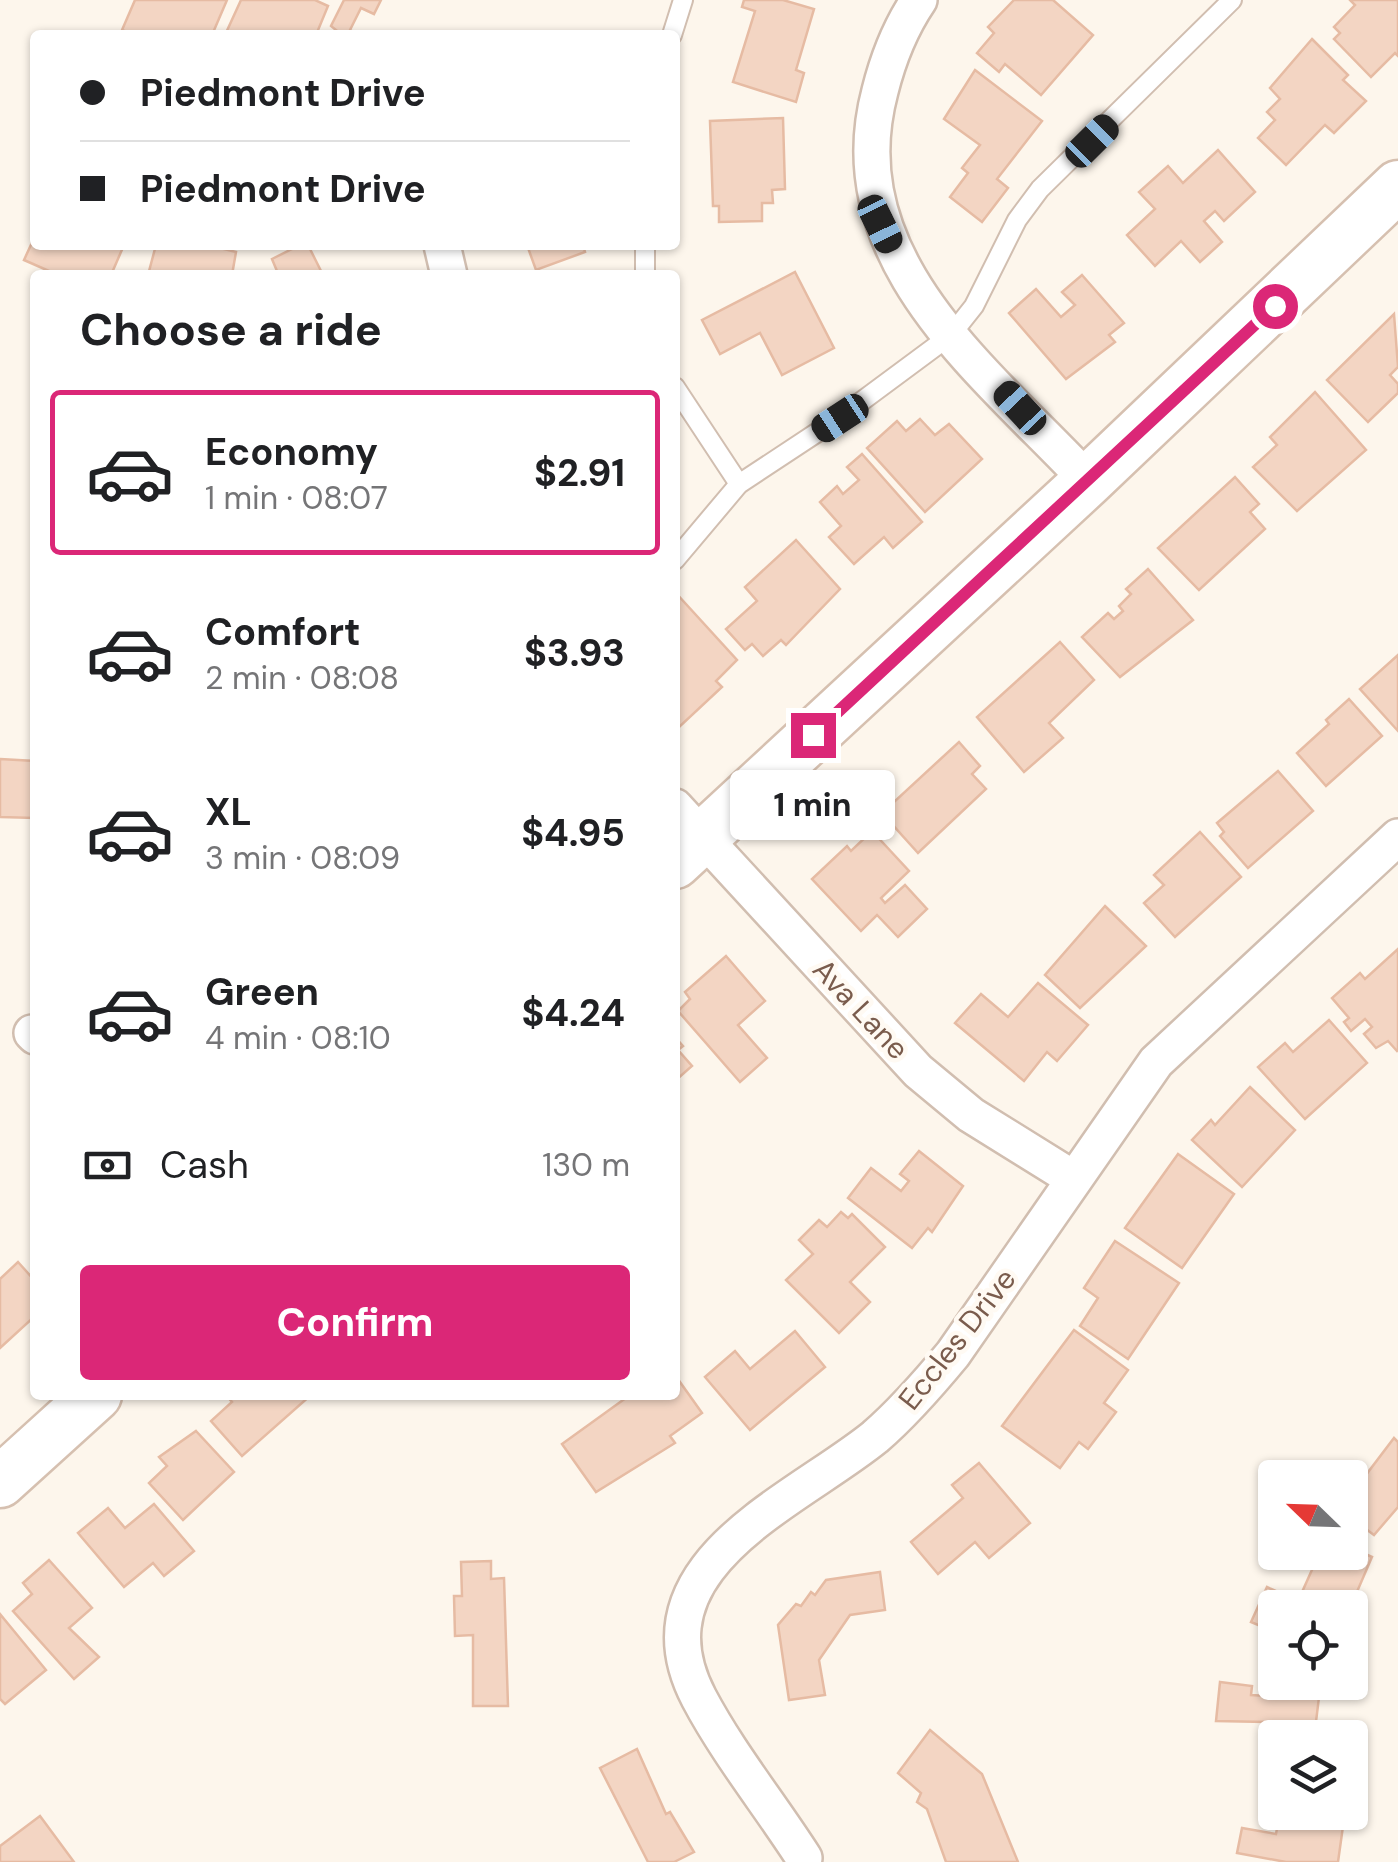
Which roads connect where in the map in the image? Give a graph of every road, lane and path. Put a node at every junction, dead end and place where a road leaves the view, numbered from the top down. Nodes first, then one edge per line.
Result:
1 (683, 0) edge
2 (919, 0) edge
3 (1232, 0) edge
4 (674, 30) edge
5 (1398, 186) edge
6 (951, 334) junction
7 (680, 395) edge
8 (1088, 481) junction
9 (739, 484) junction
10 (680, 554) edge
11 (684, 835) edge
12 (1398, 837) edge
13 (1074, 1179) junction
14 (90, 1400) edge
15 (0, 1482) edge
16 (804, 1858) dead end

1 - 4 lane
2 - 6 street
3 - 6 lane
5 - 8 street
6 - 8 street
6 - 9 lane
7 - 9 lane
8 - 11 street
9 - 10 lane
11 - 13 street, Ava Lane
12 - 13 street, Eccles Drive
13 - 16 street, Eccles Drive
14 - 15 street

